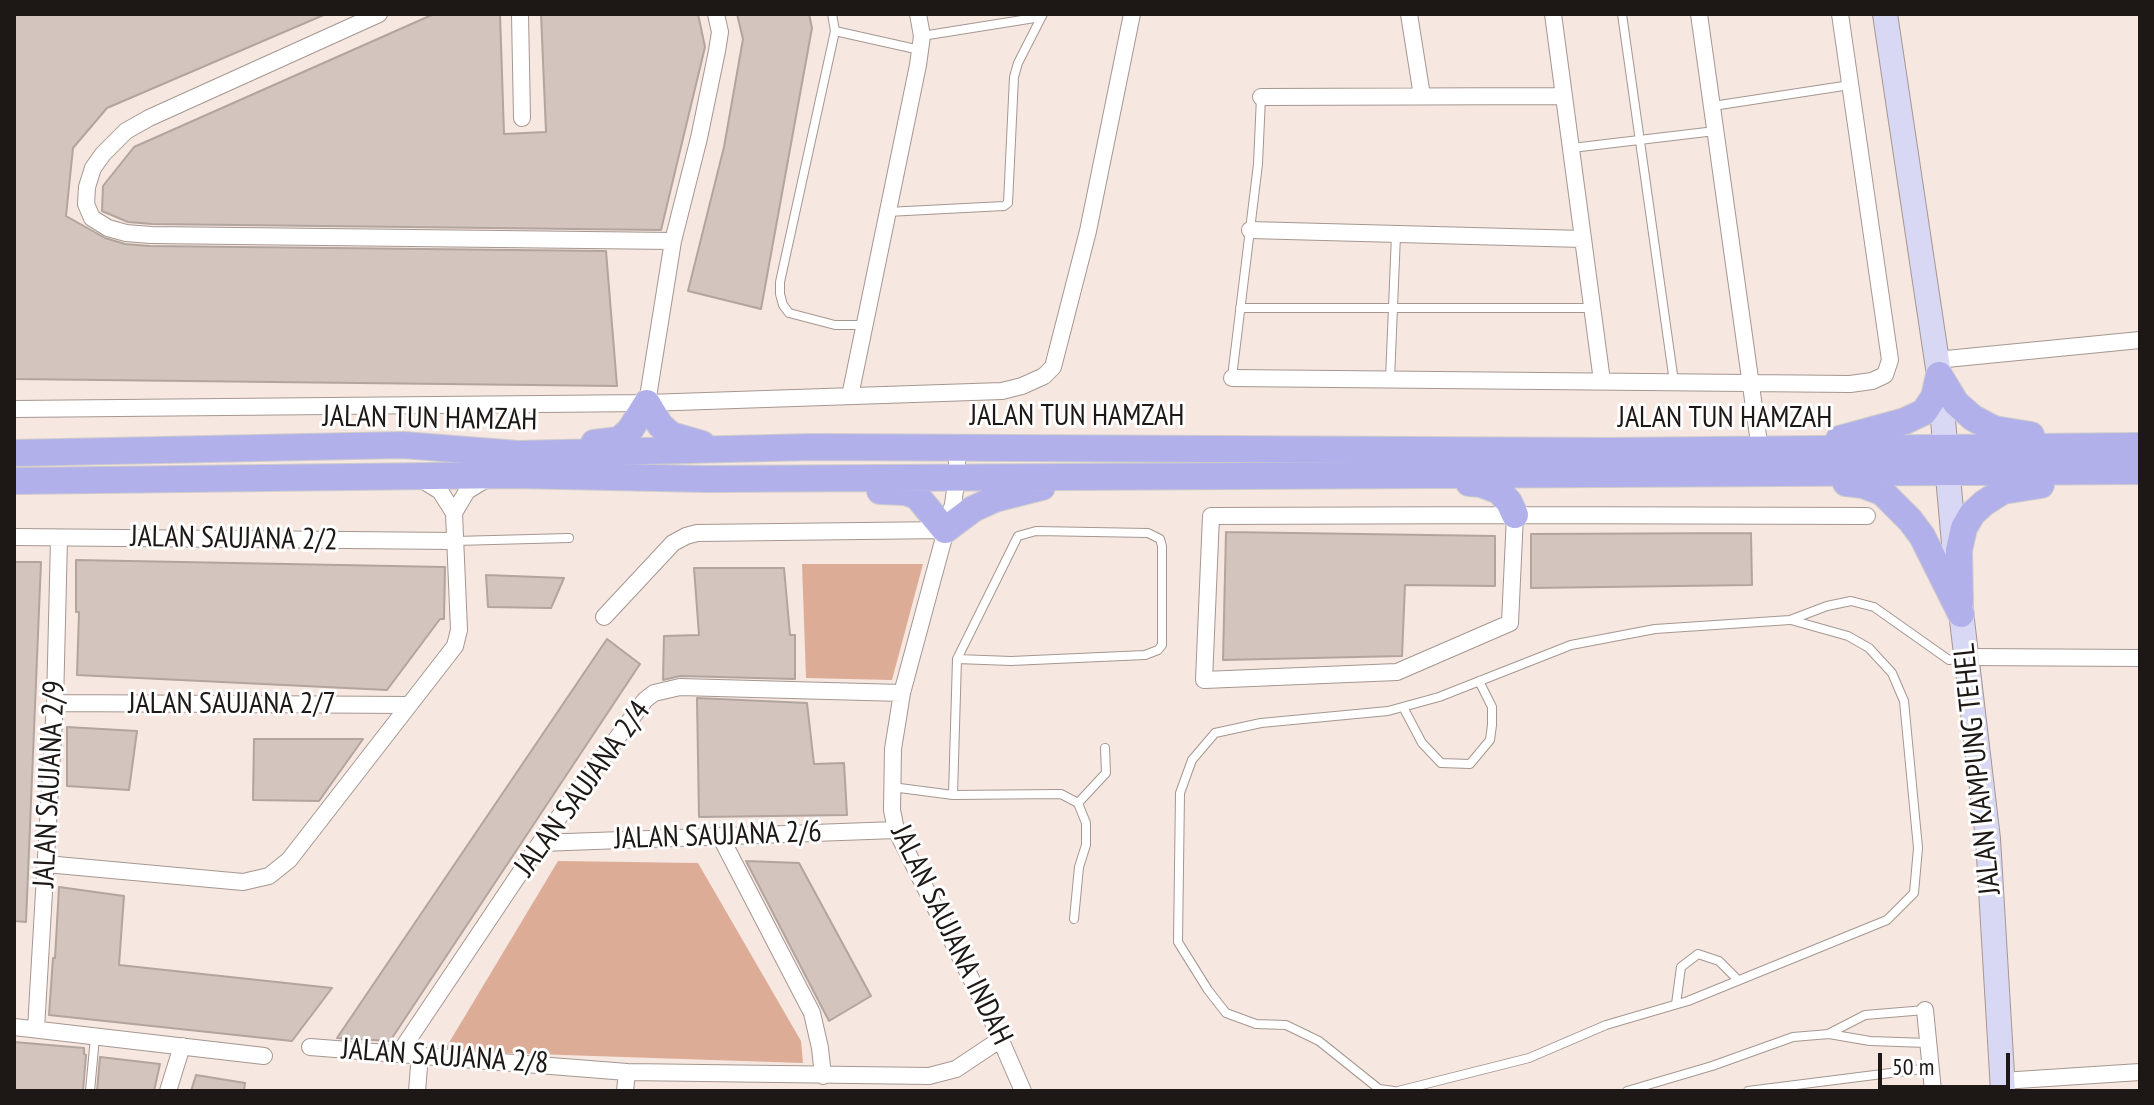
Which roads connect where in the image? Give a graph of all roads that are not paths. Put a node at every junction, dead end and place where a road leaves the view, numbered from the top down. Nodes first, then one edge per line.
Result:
1 (379, 14) edge
2 (520, 14) edge
3 (716, 14) edge
4 (832, 14) edge
5 (918, 14) edge
6 (1132, 14) edge
7 (1409, 14) edge
8 (1553, 14) edge
9 (1622, 14) edge
10 (1699, 14) edge
11 (1840, 14) edge
12 (1885, 14) edge
13 (1042, 15) edge
14 (835, 31) junction
15 (921, 43) junction
16 (1850, 85) junction
17 (1422, 96) junction
18 (1564, 96) junction
19 (1261, 97) joint
20 (1712, 106) junction
21 (522, 118) dead end
22 (1715, 131) junction
23 (1639, 140) junction
24 (1571, 148) junction
25 (887, 212) junction
26 (1250, 230) junction
27 (1396, 234) junction
28 (1583, 239) junction
29 (673, 241) junction
30 (1240, 308) junction
31 (1393, 308) junction
32 (1592, 308) junction
33 (864, 325) junction
34 (2140, 340) edge
35 (1938, 368) junction
36 (1232, 378) joint
37 (1390, 379) junction
38 (1602, 381) junction
39 (1674, 382) junction
40 (1751, 383) junction
41 (850, 396) junction
42 (647, 403) junction
43 (14, 409) edge
44 (2140, 444) edge
45 (403, 445) junction
46 (813, 447) junction
47 (957, 448) junction
48 (1772, 450) junction
49 (14, 453) edge
50 (1946, 460) junction
51 (2140, 471) edge
52 (1732, 472) junction
53 (1630, 473) junction
54 (493, 475) junction
55 (1393, 476) junction
56 (417, 477) junction
57 (957, 477) junction
58 (1172, 477) junction
59 (737, 479) junction
60 (2140, 479) edge
61 (14, 481) edge
62 (454, 513) junction
63 (1515, 515) junction
64 (1867, 516) dead end
65 (945, 530) junction
66 (14, 537) edge
67 (59, 538) junction
68 (569, 538) dead end
69 (455, 541) junction
70 (1961, 614) junction
71 (604, 617) dead end
72 (1790, 620) junction
73 (1966, 657) junction
74 (2140, 658) edge
75 (957, 659) junction
76 (1479, 681) junction
77 (902, 693) junction
78 (55, 703) junction
79 (409, 705) junction
80 (1403, 707) junction
81 (1105, 748) dead end
82 (891, 787) junction
83 (953, 795) junction
84 (1078, 803) junction
85 (896, 830) junction
86 (720, 836) junction
87 (540, 843) junction
88 (46, 864) junction
89 (1074, 919) dead end
90 (1738, 980) junction
91 (1676, 1004) junction
92 (1925, 1010) joint
93 (14, 1027) edge
94 (36, 1029) junction
95 (1829, 1034) junction
96 (95, 1036) junction
97 (1001, 1039) junction
98 (1927, 1043) junction
99 (182, 1046) junction
100 (310, 1047) dead end
101 (400, 1052) junction
102 (420, 1054) junction
103 (264, 1056) dead end
104 (1930, 1068) junction
105 (627, 1072) junction
106 (2140, 1072) edge
107 (823, 1076) junction
108 (2003, 1086) edge
109 (90, 1091) edge
110 (168, 1091) edge
111 (417, 1091) edge
112 (625, 1091) edge
113 (1023, 1091) edge
114 (1396, 1091) edge
115 (1627, 1091) edge
116 (1748, 1091) edge
117 (1933, 1091) edge

1 - 29 street
2 - 21 street
3 - 29 street
4 - 14 lane
5 - 15 street
6 - 41 street
7 - 17 street
8 - 18 street
9 - 23 lane
10 - 20 street
11 - 16 street
12 - 35 main road, JALAN KAMPUNG TEHEL
13 - 15 lane
13 - 25 lane
14 - 15 lane
14 - 33 lane
15 - 25 street
16 - 20 lane
16 - 40 street
17 - 18 street
17 - 19 street
18 - 24 street
19 - 26 lane
20 - 22 street
22 - 23 lane
22 - 40 street
23 - 24 lane
23 - 39 lane
24 - 28 street
25 - 33 street
26 - 27 street
26 - 30 lane
27 - 28 street
27 - 31 lane
28 - 32 street
29 - 42 street
30 - 31 lane
30 - 36 lane
31 - 32 lane
31 - 37 lane
32 - 38 street
33 - 41 street
34 - 35 street
35 - 44 main road
35 - 48 main road
35 - 50 main road, JALAN KAMPUNG TEHEL
36 - 37 street
37 - 38 street
38 - 39 street
39 - 40 street
40 - 48 street
41 - 42 street
42 - 43 street
42 - 45 main road
42 - 46 main road
44 - 50 main road, JALAN TUN HAMZAH
45 - 46 main road, JALAN TUN HAMZAH
45 - 49 main road, JALAN TUN HAMZAH
46 - 47 main road, JALAN TUN HAMZAH
47 - 48 main road, JALAN TUN HAMZAH
47 - 57 street, JALAN SAUJANA INDAH
48 - 50 main road, JALAN TUN HAMZAH
50 - 51 main road, JALAN TUN HAMZAH
50 - 52 main road, JALAN TUN HAMZAH
50 - 70 main road, JALAN KAMPUNG TEHEL
52 - 53 main road, JALAN TUN HAMZAH
52 - 70 main road
53 - 55 main road, JALAN TUN HAMZAH
53 - 63 main road
54 - 56 main road, JALAN TUN HAMZAH
54 - 59 main road, JALAN TUN HAMZAH
54 - 62 street
55 - 58 main road, JALAN TUN HAMZAH
55 - 63 main road
56 - 61 main road, JALAN TUN HAMZAH
56 - 62 street
57 - 58 main road, JALAN TUN HAMZAH
57 - 59 main road, JALAN TUN HAMZAH
57 - 65 street, JALAN SAUJANA INDAH
58 - 65 main road
59 - 65 main road
60 - 70 main road
62 - 69 street
63 - 63 street
63 - 64 street
65 - 71 street
65 - 77 street, JALAN SAUJANA INDAH
66 - 67 street, JALAN SAUJANA 2/2
67 - 69 street, JALAN SAUJANA 2/2
67 - 78 street, JALAN SAUJANA 2/9
68 - 69 lane
69 - 79 street
70 - 73 main road, JALAN KAMPUNG TEHEL
72 - 73 lane
72 - 76 lane
72 - 90 lane
73 - 74 street
73 - 108 main road, JALAN KAMPUNG TEHEL
75 - 75 lane
75 - 83 lane
76 - 80 lane
76 - 80 lane
77 - 82 street, JALAN SAUJANA INDAH
77 - 87 street, JALAN SAUJANA 2/4
78 - 79 street, JALAN SAUJANA 2/7
78 - 88 street, JALAN SAUJANA 2/9
79 - 88 street
80 - 114 lane
81 - 84 lane
82 - 83 lane
82 - 85 street, JALAN SAUJANA INDAH
83 - 84 lane
84 - 89 lane
85 - 86 street, JALAN SAUJANA 2/6
85 - 97 street, JALAN SAUJANA INDAH
86 - 87 street, JALAN SAUJANA 2/6
86 - 107 street
87 - 101 street, JALAN SAUJANA 2/4
88 - 94 street, JALAN SAUJANA 2/9
90 - 91 lane
90 - 91 lane
91 - 114 lane
92 - 95 lane
92 - 98 street
93 - 94 street
94 - 96 street
95 - 98 lane
95 - 115 lane
96 - 99 street
96 - 109 lane
97 - 107 street, JALAN SAUJANA 2/8
97 - 113 street, JALAN SAUJANA INDAH
98 - 104 street
99 - 103 street
99 - 110 street
100 - 101 street, JALAN SAUJANA 2/8
101 - 102 street, JALAN SAUJANA 2/8
102 - 105 street, JALAN SAUJANA 2/8
102 - 111 street
104 - 116 lane
104 - 117 street
105 - 107 street, JALAN SAUJANA 2/8
105 - 112 street
106 - 108 street

